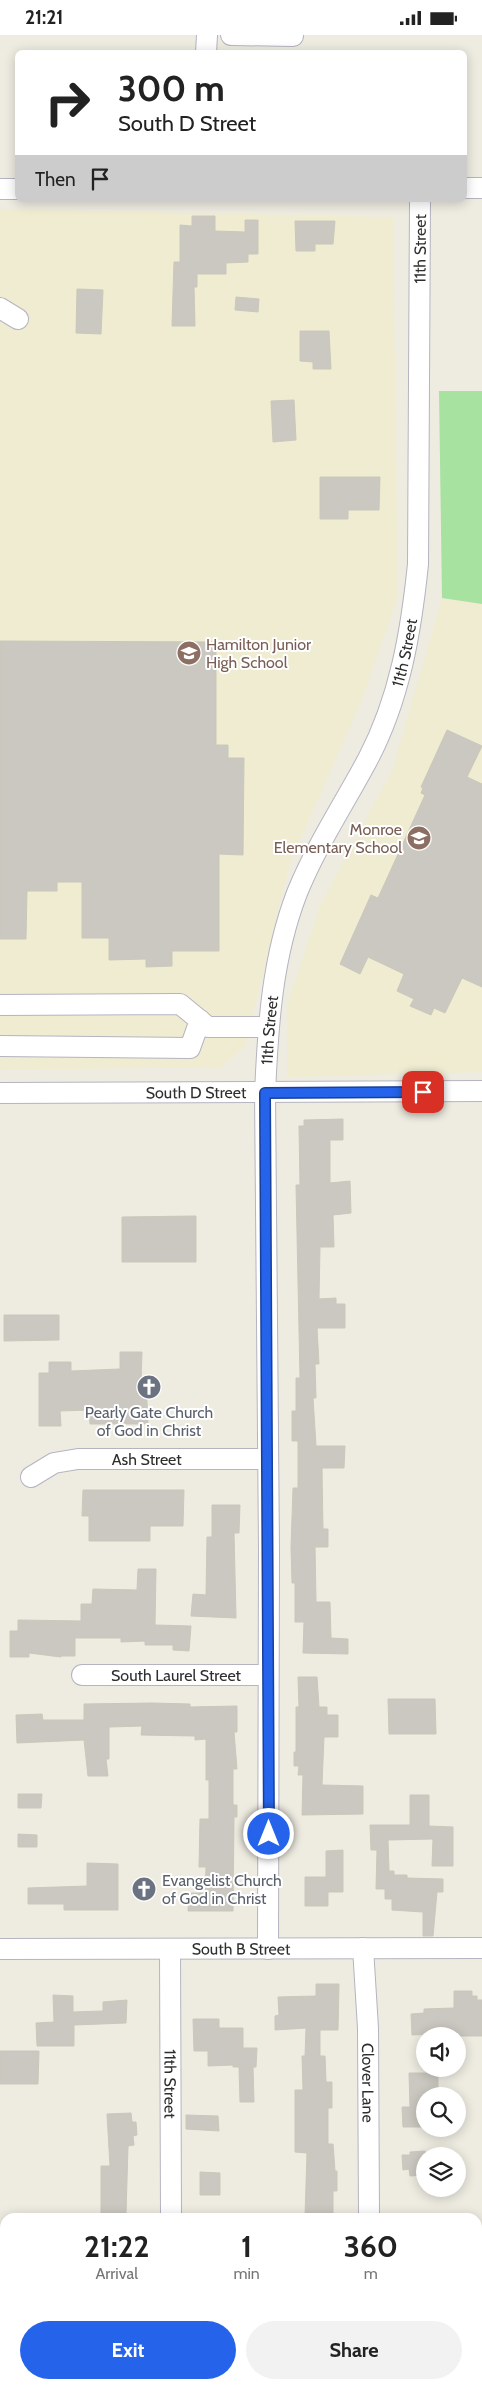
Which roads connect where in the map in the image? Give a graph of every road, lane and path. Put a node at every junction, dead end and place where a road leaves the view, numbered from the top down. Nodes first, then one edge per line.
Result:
1 (207, 35) edge
2 (231, 35) edge
3 (293, 36) edge
4 (206, 50) edge
5 (467, 188) edge
6 (482, 188) edge
7 (0, 189) edge
8 (15, 189) edge
9 (420, 202) edge
10 (0, 309) edge
11 (18, 319) dead end
12 (0, 1005) edge
13 (200, 1020) junction
14 (268, 1027) junction
15 (0, 1046) edge
16 (482, 1091) edge
17 (0, 1093) edge
18 (265, 1093) junction
19 (267, 1459) junction
20 (31, 1477) dead end
21 (82, 1675) dead end
22 (268, 1675) junction
23 (363, 1948) junction
24 (482, 1948) edge
25 (0, 1949) edge
26 (170, 1949) junction
27 (268, 1949) junction
28 (171, 2213) edge
29 (369, 2213) edge

1 - 4 street
2 - 3 street
5 - 6 street
7 - 8 street
9 - 14 street, 11th Street
10 - 11 street
12 - 13 street
13 - 14 street
13 - 15 street
14 - 18 street, 11th Street
16 - 18 street, South D Street
17 - 18 street, South D Street
18 - 19 street, 11th Street
19 - 20 street, Ash Street
19 - 22 street, 11th Street
21 - 22 street, South Laurel Street
22 - 27 street, 11th Street
23 - 24 street, South B Street
23 - 27 street, South B Street
23 - 29 street, Clover Lane
25 - 26 street, South B Street
26 - 27 street, South B Street
26 - 28 street, 11th Street

